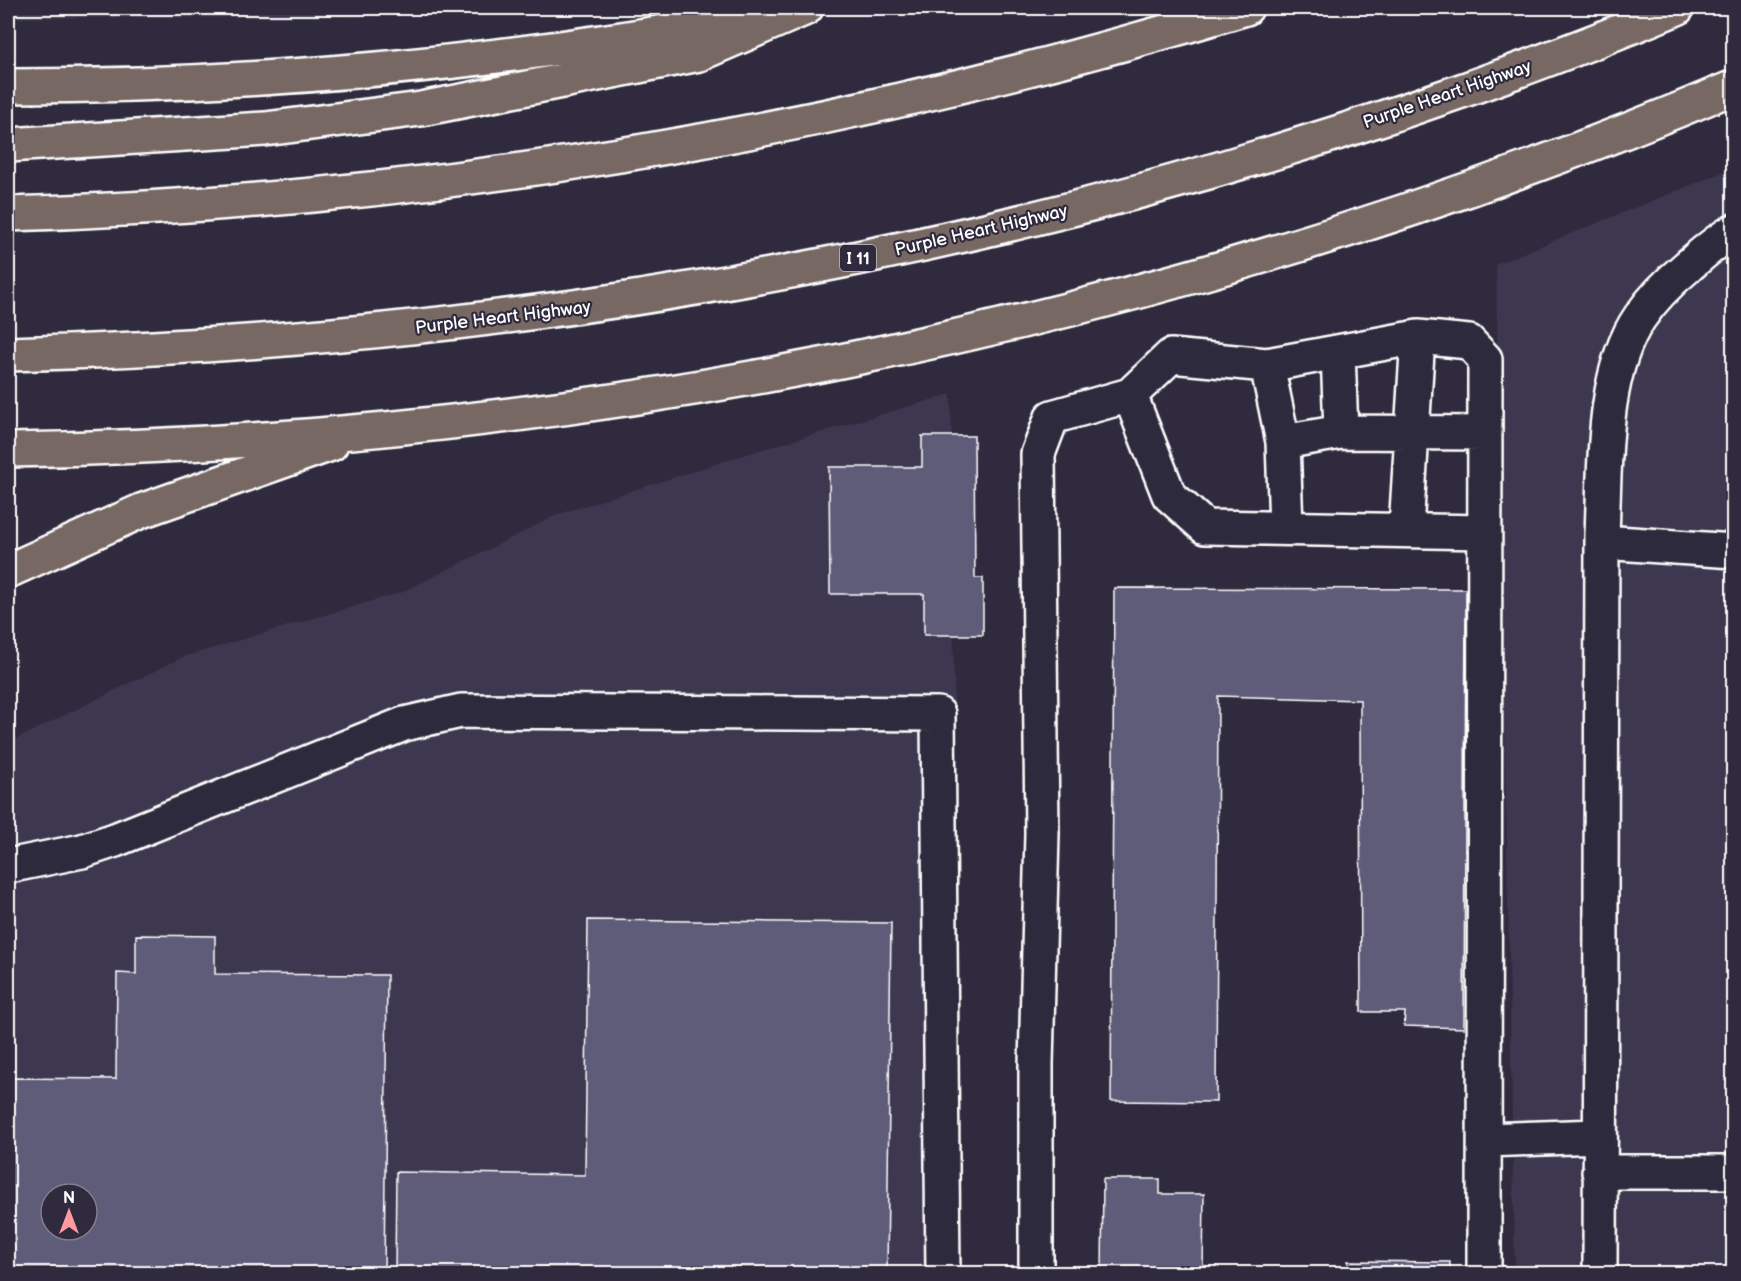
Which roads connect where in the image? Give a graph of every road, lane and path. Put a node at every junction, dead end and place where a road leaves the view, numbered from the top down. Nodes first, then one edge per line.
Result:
1 (799, 8) edge
2 (806, 8) edge
3 (1246, 8) edge
4 (1677, 8) edge
5 (8, 86) edge
6 (1734, 87) edge
7 (8, 146) edge
8 (8, 214) edge
9 (1734, 231) edge
10 (1418, 337) junction
11 (1338, 352) junction
12 (8, 354) edge
13 (1267, 365) junction
14 (1130, 395) junction
15 (378, 428) junction
16 (1341, 432) junction
17 (1412, 432) junction
18 (1484, 433) junction
19 (1283, 442) junction
20 (8, 450) edge
21 (1286, 527) junction
22 (1406, 530) junction
23 (1484, 532) junction
24 (1602, 542) junction
25 (1734, 551) edge
26 (8, 571) edge
27 (8, 866) edge
28 (1599, 1136) junction
29 (1485, 1140) junction
30 (1599, 1172) junction
31 (1734, 1172) edge
32 (943, 1274) edge
33 (1036, 1274) edge
34 (1484, 1274) edge
35 (1600, 1274) edge

1 - 5 highway
2 - 7 highway
3 - 8 highway
4 - 12 highway, Purple Heart Highway / I 11
6 - 15 highway
9 - 24 street
10 - 11 street
10 - 17 street
10 - 18 street
11 - 13 street
11 - 16 street
13 - 14 street
13 - 19 street
14 - 21 street
14 - 33 street
15 - 20 highway
15 - 26 highway
16 - 17 street
16 - 19 street
17 - 18 street
17 - 22 street
18 - 23 street
19 - 21 street
21 - 22 street
22 - 23 street
23 - 29 street
24 - 25 street
24 - 28 street
27 - 32 street
28 - 29 street
28 - 30 street
29 - 34 street
30 - 31 street
30 - 35 street

